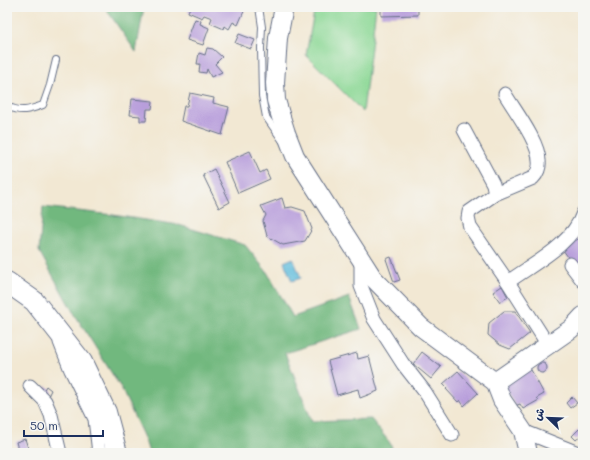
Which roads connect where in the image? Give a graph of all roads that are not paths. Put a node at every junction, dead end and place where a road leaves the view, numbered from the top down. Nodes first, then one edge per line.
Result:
1 (259, 7) edge
2 (284, 7) edge
3 (56, 60) dead end
4 (505, 94) dead end
5 (7, 106) edge
6 (464, 130) dead end
7 (296, 156) junction
8 (495, 194) junction
9 (583, 213) edge
10 (361, 261) junction
11 (570, 264) dead end
12 (583, 281) edge
13 (7, 282) edge
14 (508, 282) junction
15 (583, 316) edge
16 (54, 326) junction
17 (548, 345) junction
18 (495, 382) junction
19 (30, 386) dead end
20 (523, 431) junction
21 (452, 435) dead end
22 (60, 453) edge
23 (99, 453) edge
24 (117, 453) edge
25 (528, 453) edge
26 (578, 453) edge

1 - 7 lane
2 - 7 street
3 - 5 lane
4 - 8 street
6 - 8 street
7 - 10 street
8 - 14 street
9 - 14 street
10 - 18 street
10 - 21 street
11 - 12 street
13 - 16 main road
14 - 17 street
15 - 17 street
16 - 23 street
16 - 24 main road
17 - 18 street
18 - 20 street
19 - 22 street
20 - 25 street
20 - 26 street

